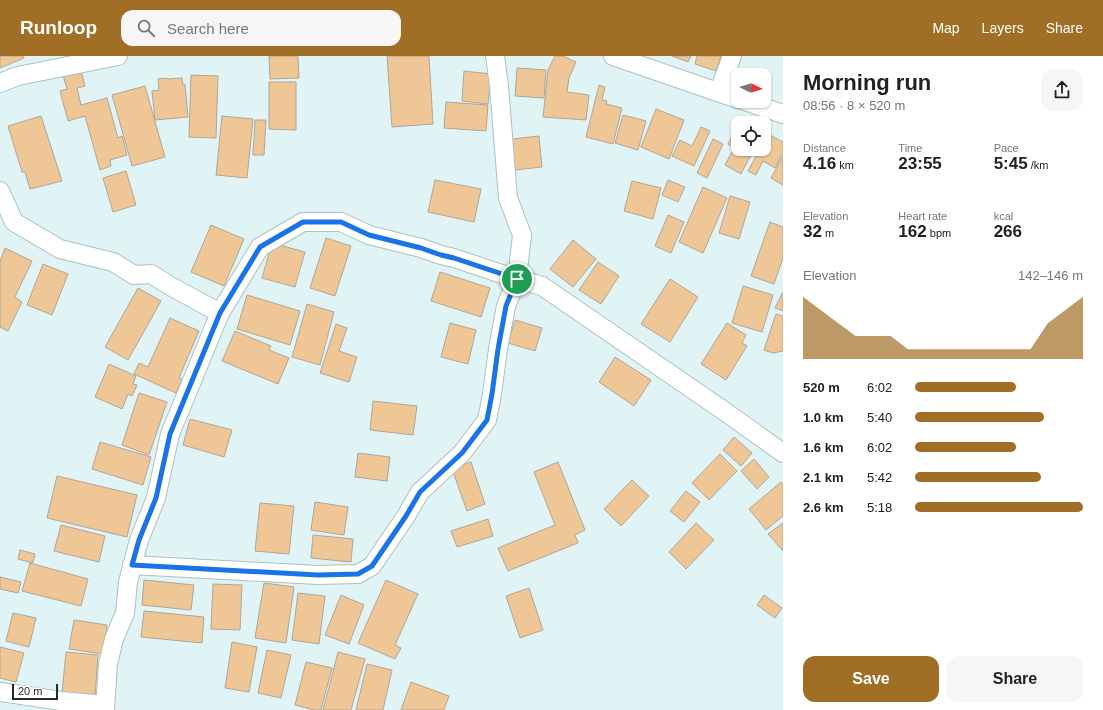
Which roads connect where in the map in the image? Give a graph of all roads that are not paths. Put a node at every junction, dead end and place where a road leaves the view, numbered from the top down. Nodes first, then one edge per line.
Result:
1 (118, 56) edge
2 (495, 56) edge
3 (613, 56) edge
4 (732, 56) edge
5 (0, 83) edge
6 (719, 92) junction
7 (731, 96) edge
8 (765, 108) edge
9 (783, 114) edge
10 (0, 191) edge
11 (517, 279) junction
12 (220, 313) junction
13 (783, 453) edge
14 (132, 565) junction
15 (0, 692) edge
16 (105, 708) edge

1 - 5 street
2 - 11 street
3 - 6 street
4 - 6 street
6 - 7 street
8 - 9 street
10 - 12 street
11 - 12 street
11 - 13 street
11 - 14 street
12 - 14 street
14 - 16 street
15 - 16 street

